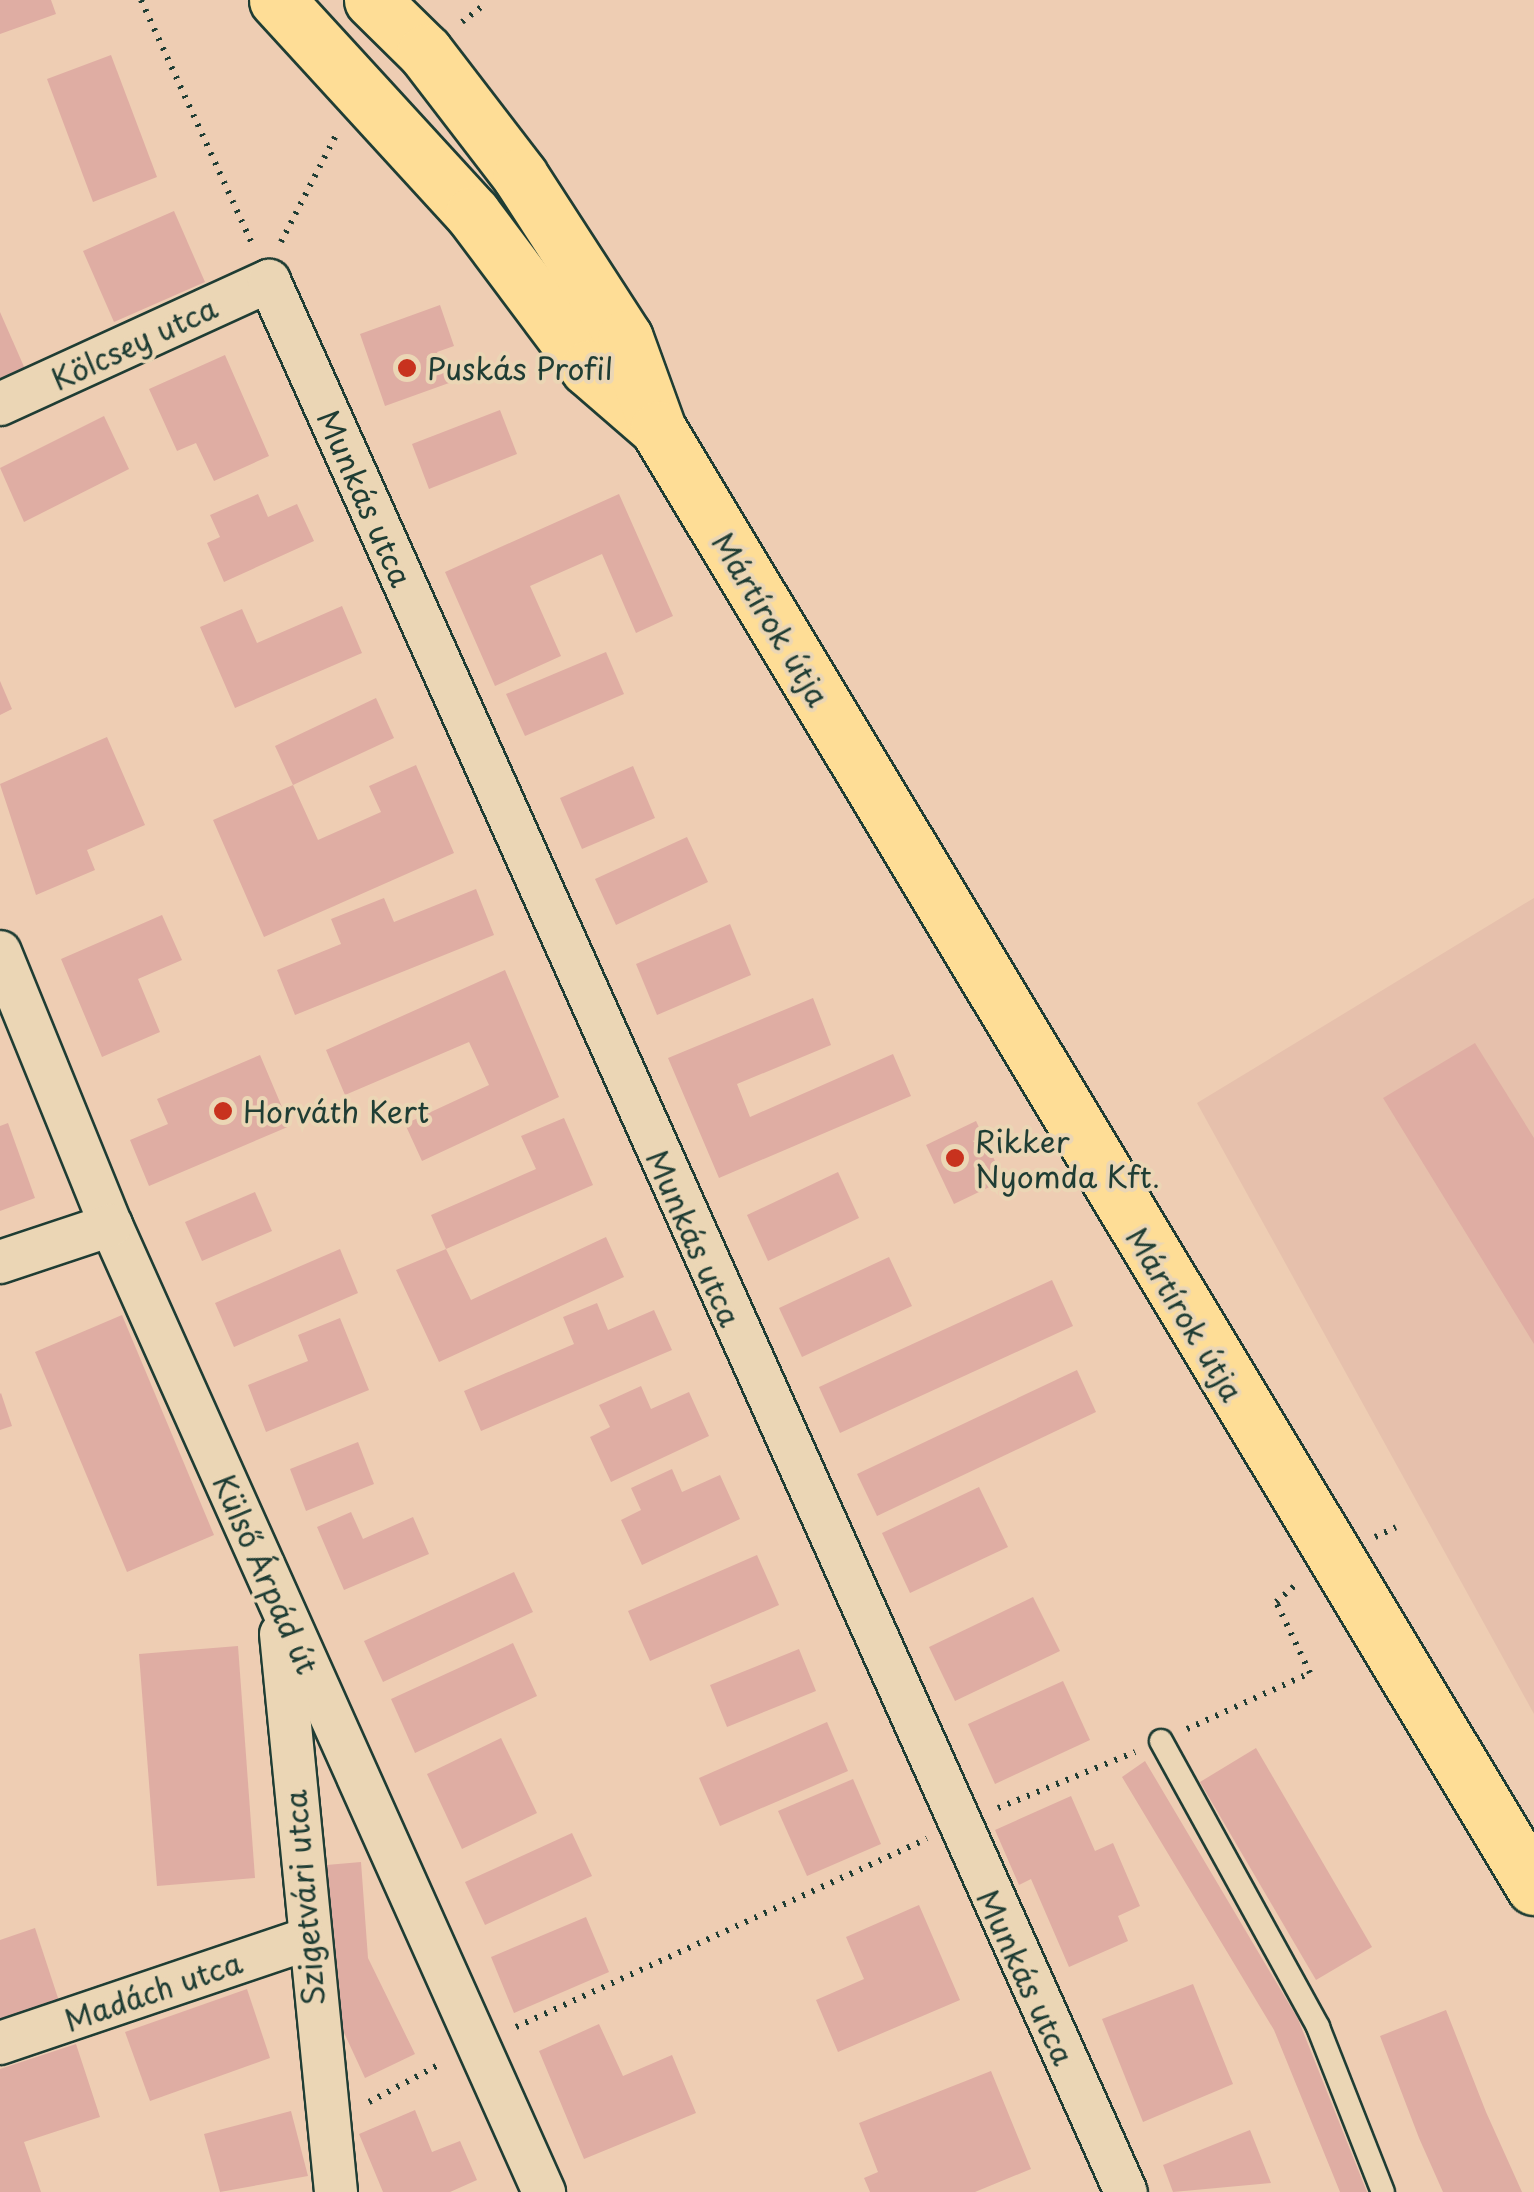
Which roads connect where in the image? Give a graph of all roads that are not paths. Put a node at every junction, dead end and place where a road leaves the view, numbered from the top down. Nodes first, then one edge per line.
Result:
1 (277, 0) edge
2 (385, 8) edge
3 (269, 282) joint
4 (0, 404) edge
5 (658, 430) junction
6 (0, 952) edge
7 (111, 1225) junction
8 (0, 1262) edge
9 (279, 1604) junction
10 (1161, 1741) road end
11 (1534, 1887) edge
12 (305, 1940) junction
13 (0, 2042) edge
14 (336, 2192) edge
15 (544, 2192) edge
16 (1126, 2192) edge
17 (1383, 2192) edge

1 - 5 main road, Mártírok útja
2 - 5 main road, Mártírok útja
3 - 4 street, Kölcsey utca
3 - 16 street, Munkás utca
5 - 11 main road, Mártírok útja
6 - 7 street, Külső Árpád út
7 - 8 street
7 - 9 street, Külső Árpád út
9 - 12 street, Szigetvári utca
9 - 15 street, Külső Árpád út
10 - 17 lane
12 - 13 street, Madách utca
12 - 14 street, Szigetvári utca

